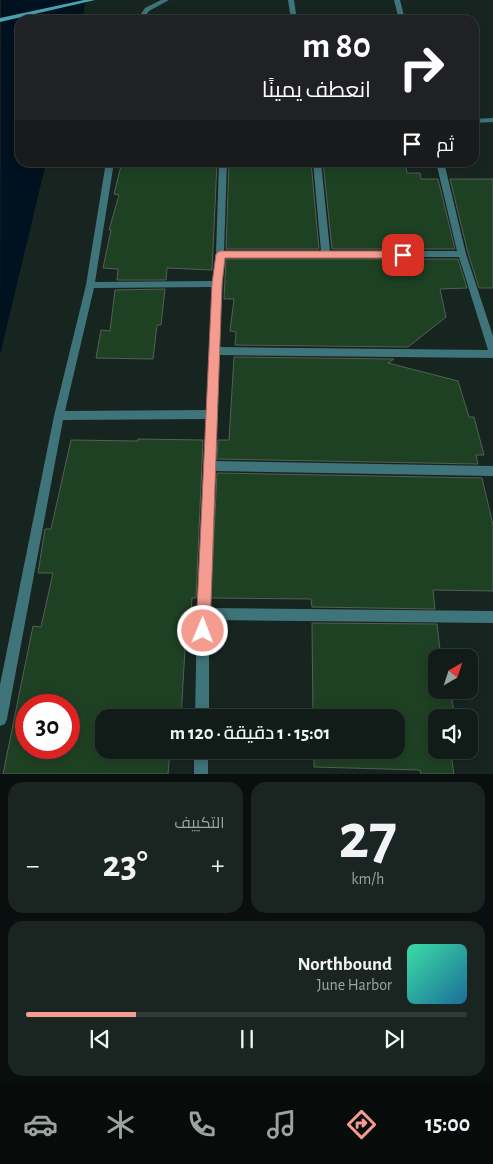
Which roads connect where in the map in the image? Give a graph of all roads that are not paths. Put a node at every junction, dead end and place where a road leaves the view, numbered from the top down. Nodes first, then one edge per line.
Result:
1 (92, 0) edge
2 (166, 0) edge
3 (291, 0) edge
4 (397, 0) edge
5 (23, 15) edge
6 (141, 15) edge
7 (293, 15) edge
8 (401, 15) edge
9 (15, 17) edge
10 (0, 20) edge
11 (493, 120) edge
12 (479, 121) edge
13 (109, 167) edge
14 (223, 167) edge
15 (317, 167) edge
16 (441, 167) edge
17 (220, 254) junction
18 (462, 254) junction
19 (326, 255) junction
20 (217, 284) junction
21 (90, 285) junction
22 (215, 351) junction
23 (493, 352) edge
24 (212, 414) junction
25 (59, 416) junction
26 (210, 466) junction
27 (493, 471) edge
28 (203, 614) junction
29 (493, 617) edge
30 (202, 709) edge
31 (0, 719) edge
32 (201, 759) edge
33 (201, 774) edge

1 - 5 main road
2 - 6 street
3 - 7 street
4 - 8 street
9 - 10 main road
11 - 12 street
13 - 21 street
14 - 17 street
15 - 19 street
16 - 18 street
17 - 19 street
17 - 20 street
18 - 19 street
18 - 23 street
20 - 21 street
20 - 22 street
21 - 25 street
22 - 23 street
22 - 24 street
24 - 25 street
24 - 26 street
25 - 31 street
26 - 27 street
26 - 28 street
28 - 29 street
28 - 30 street
32 - 33 street

